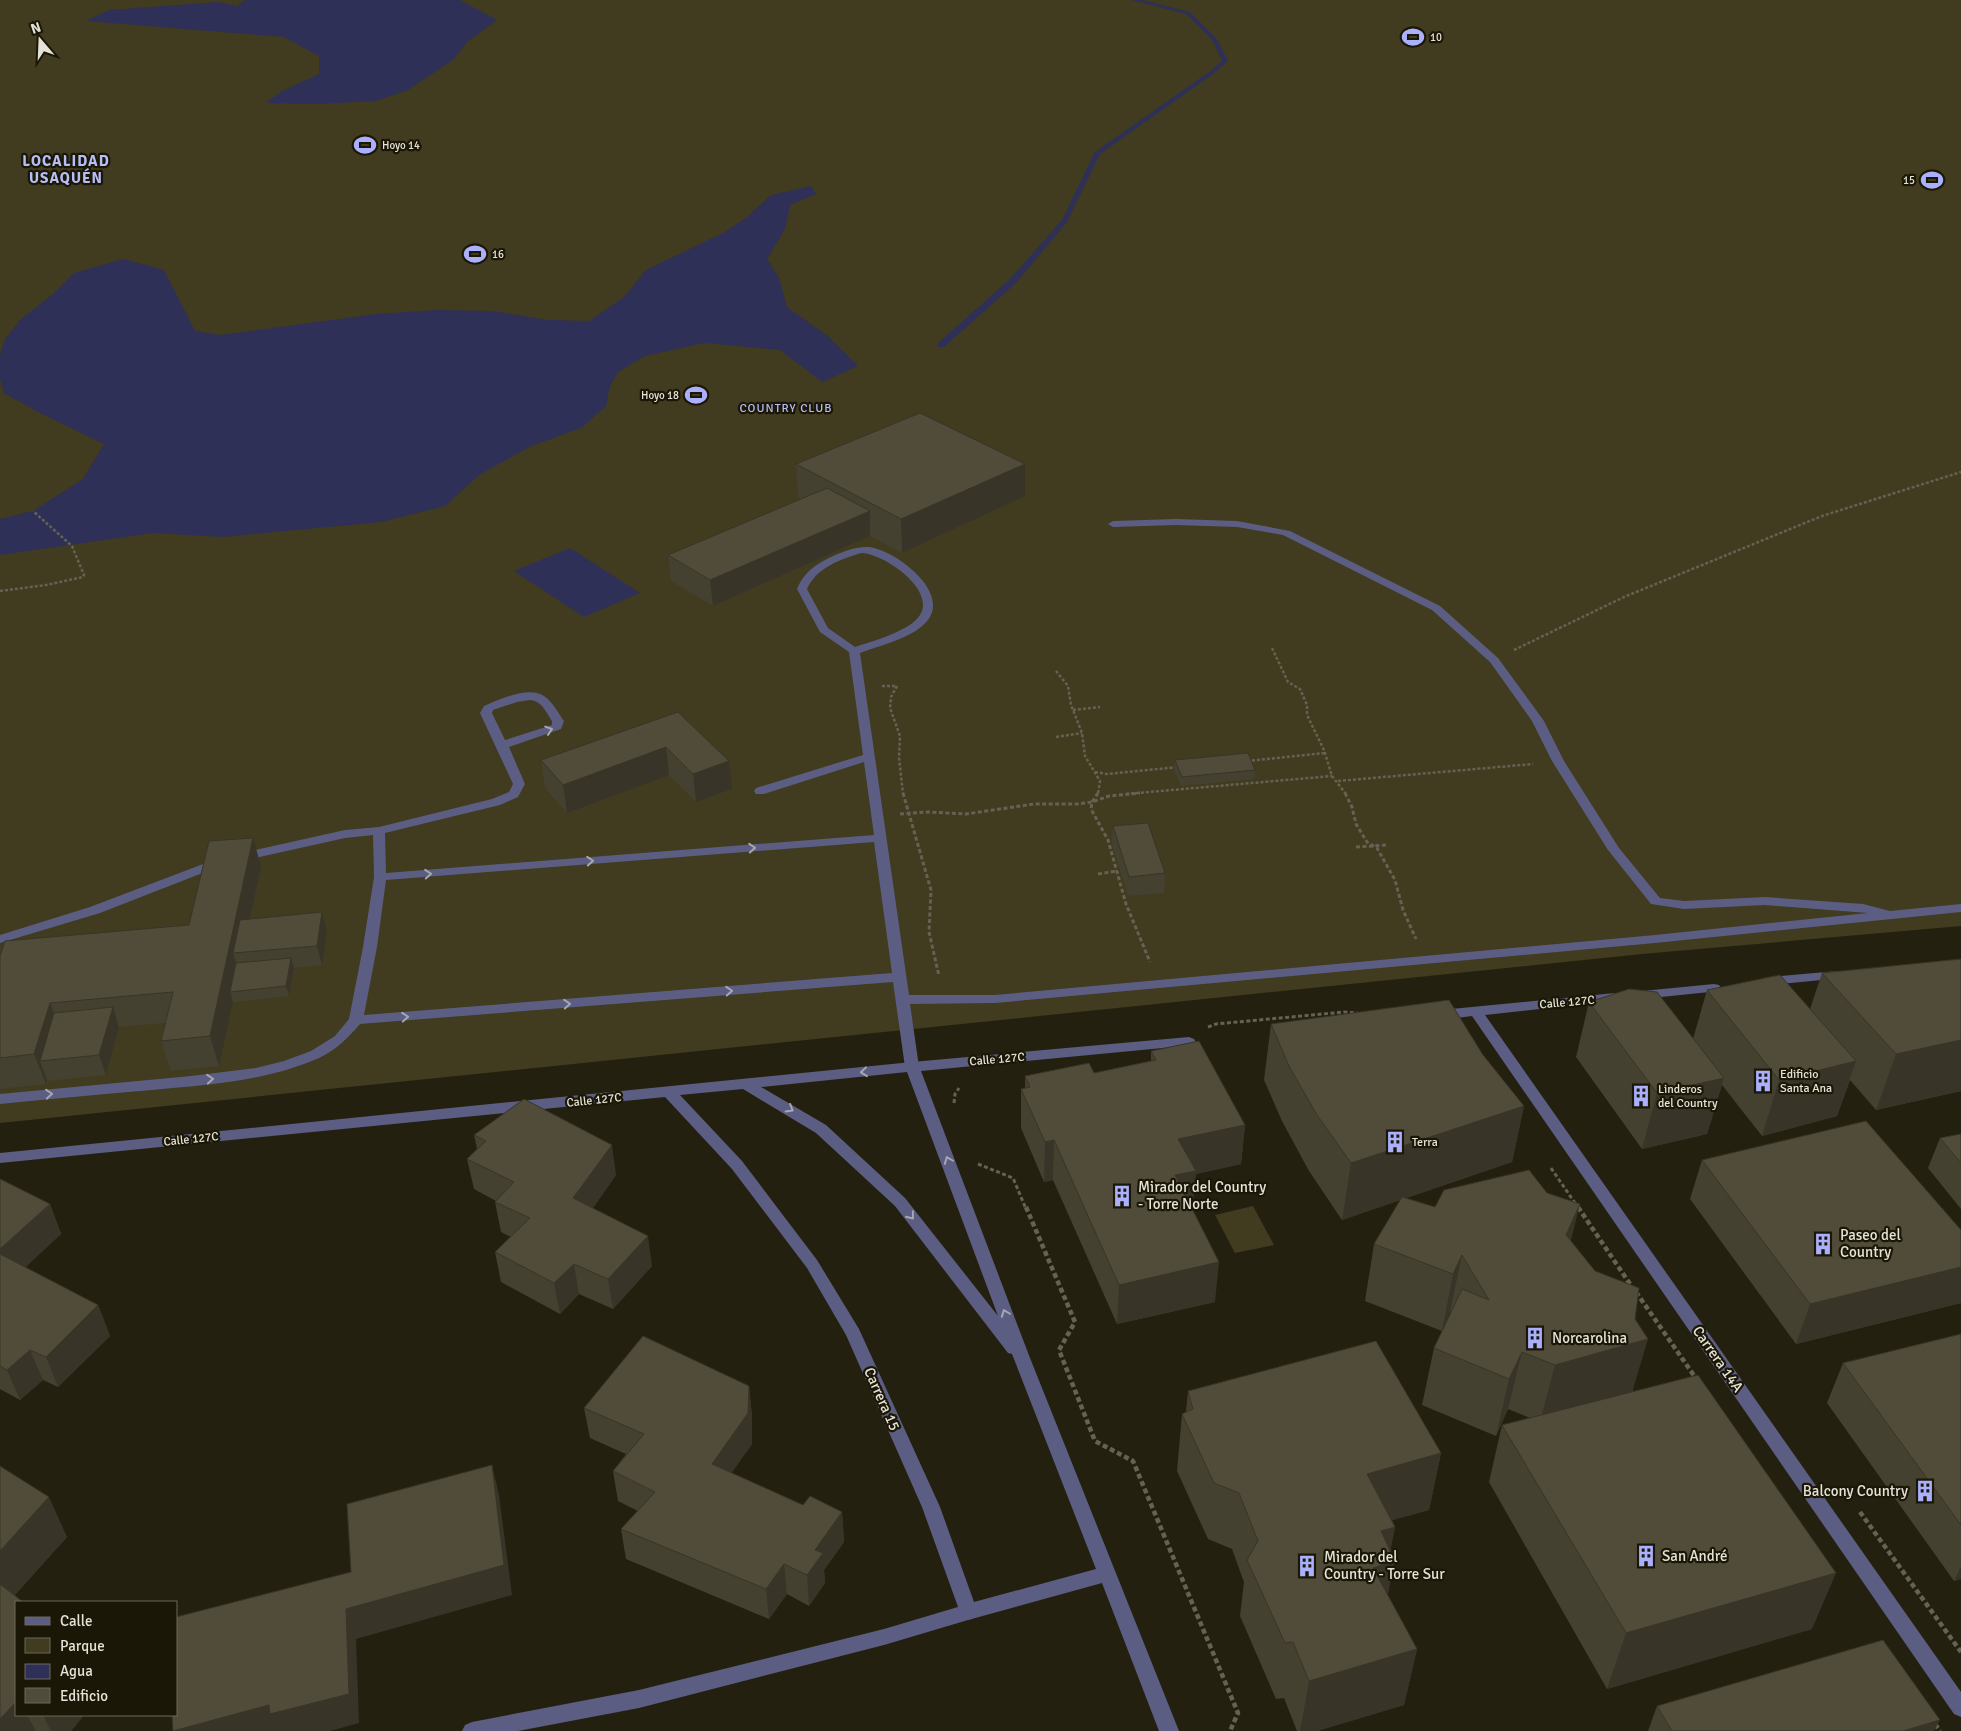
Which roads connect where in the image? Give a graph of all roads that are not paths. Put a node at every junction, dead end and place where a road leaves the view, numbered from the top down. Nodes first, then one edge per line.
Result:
1 (1114, 524) dead end
2 (854, 651) junction
3 (502, 744) junction
4 (869, 757) junction
5 (760, 791) dead end
6 (379, 831) junction
7 (880, 838) junction
8 (380, 877) junction
9 (1961, 908) edge
10 (1900, 916) junction
11 (0, 940) edge
12 (1853, 973) edge
13 (900, 977) junction
14 (1765, 981) edge
15 (1714, 988) edge
16 (902, 1000) junction
17 (1475, 1011) junction
18 (1430, 1016) edge
19 (356, 1020) junction
20 (1188, 1042) edge
21 (912, 1067) junction
22 (747, 1084) junction
23 (669, 1092) junction
24 (0, 1099) edge
25 (0, 1158) edge
26 (1022, 1358) junction
27 (1108, 1574) junction
28 (968, 1612) junction
29 (1961, 1708) edge
30 (472, 1731) edge
31 (1169, 1731) edge

1 - 10 street
2 - 2 street
2 - 4 street
3 -> 3 street
3 - 6 street
4 - 5 street
4 - 7 street
6 - 8 street
6 - 11 street
8 -> 7 street
7 - 13 street
8 - 19 street
9 - 10 street
10 - 16 street
12 - 14 street
13 - 16 street
19 -> 13 street
15 - 17 street, Calle 127C
16 - 21 street
17 - 18 street, Calle 127C
17 - 29 street, Carrera 14A
24 -> 19 street
20 - 21 street, Calle 127C
21 -> 22 street, Calle 127C
26 -> 21 street
22 - 23 street, Calle 127C
22 -> 26 street
23 - 25 street, Calle 127C
23 - 28 street, Carrera 15
26 - 27 street
27 - 28 street
27 - 31 street
28 - 30 street

